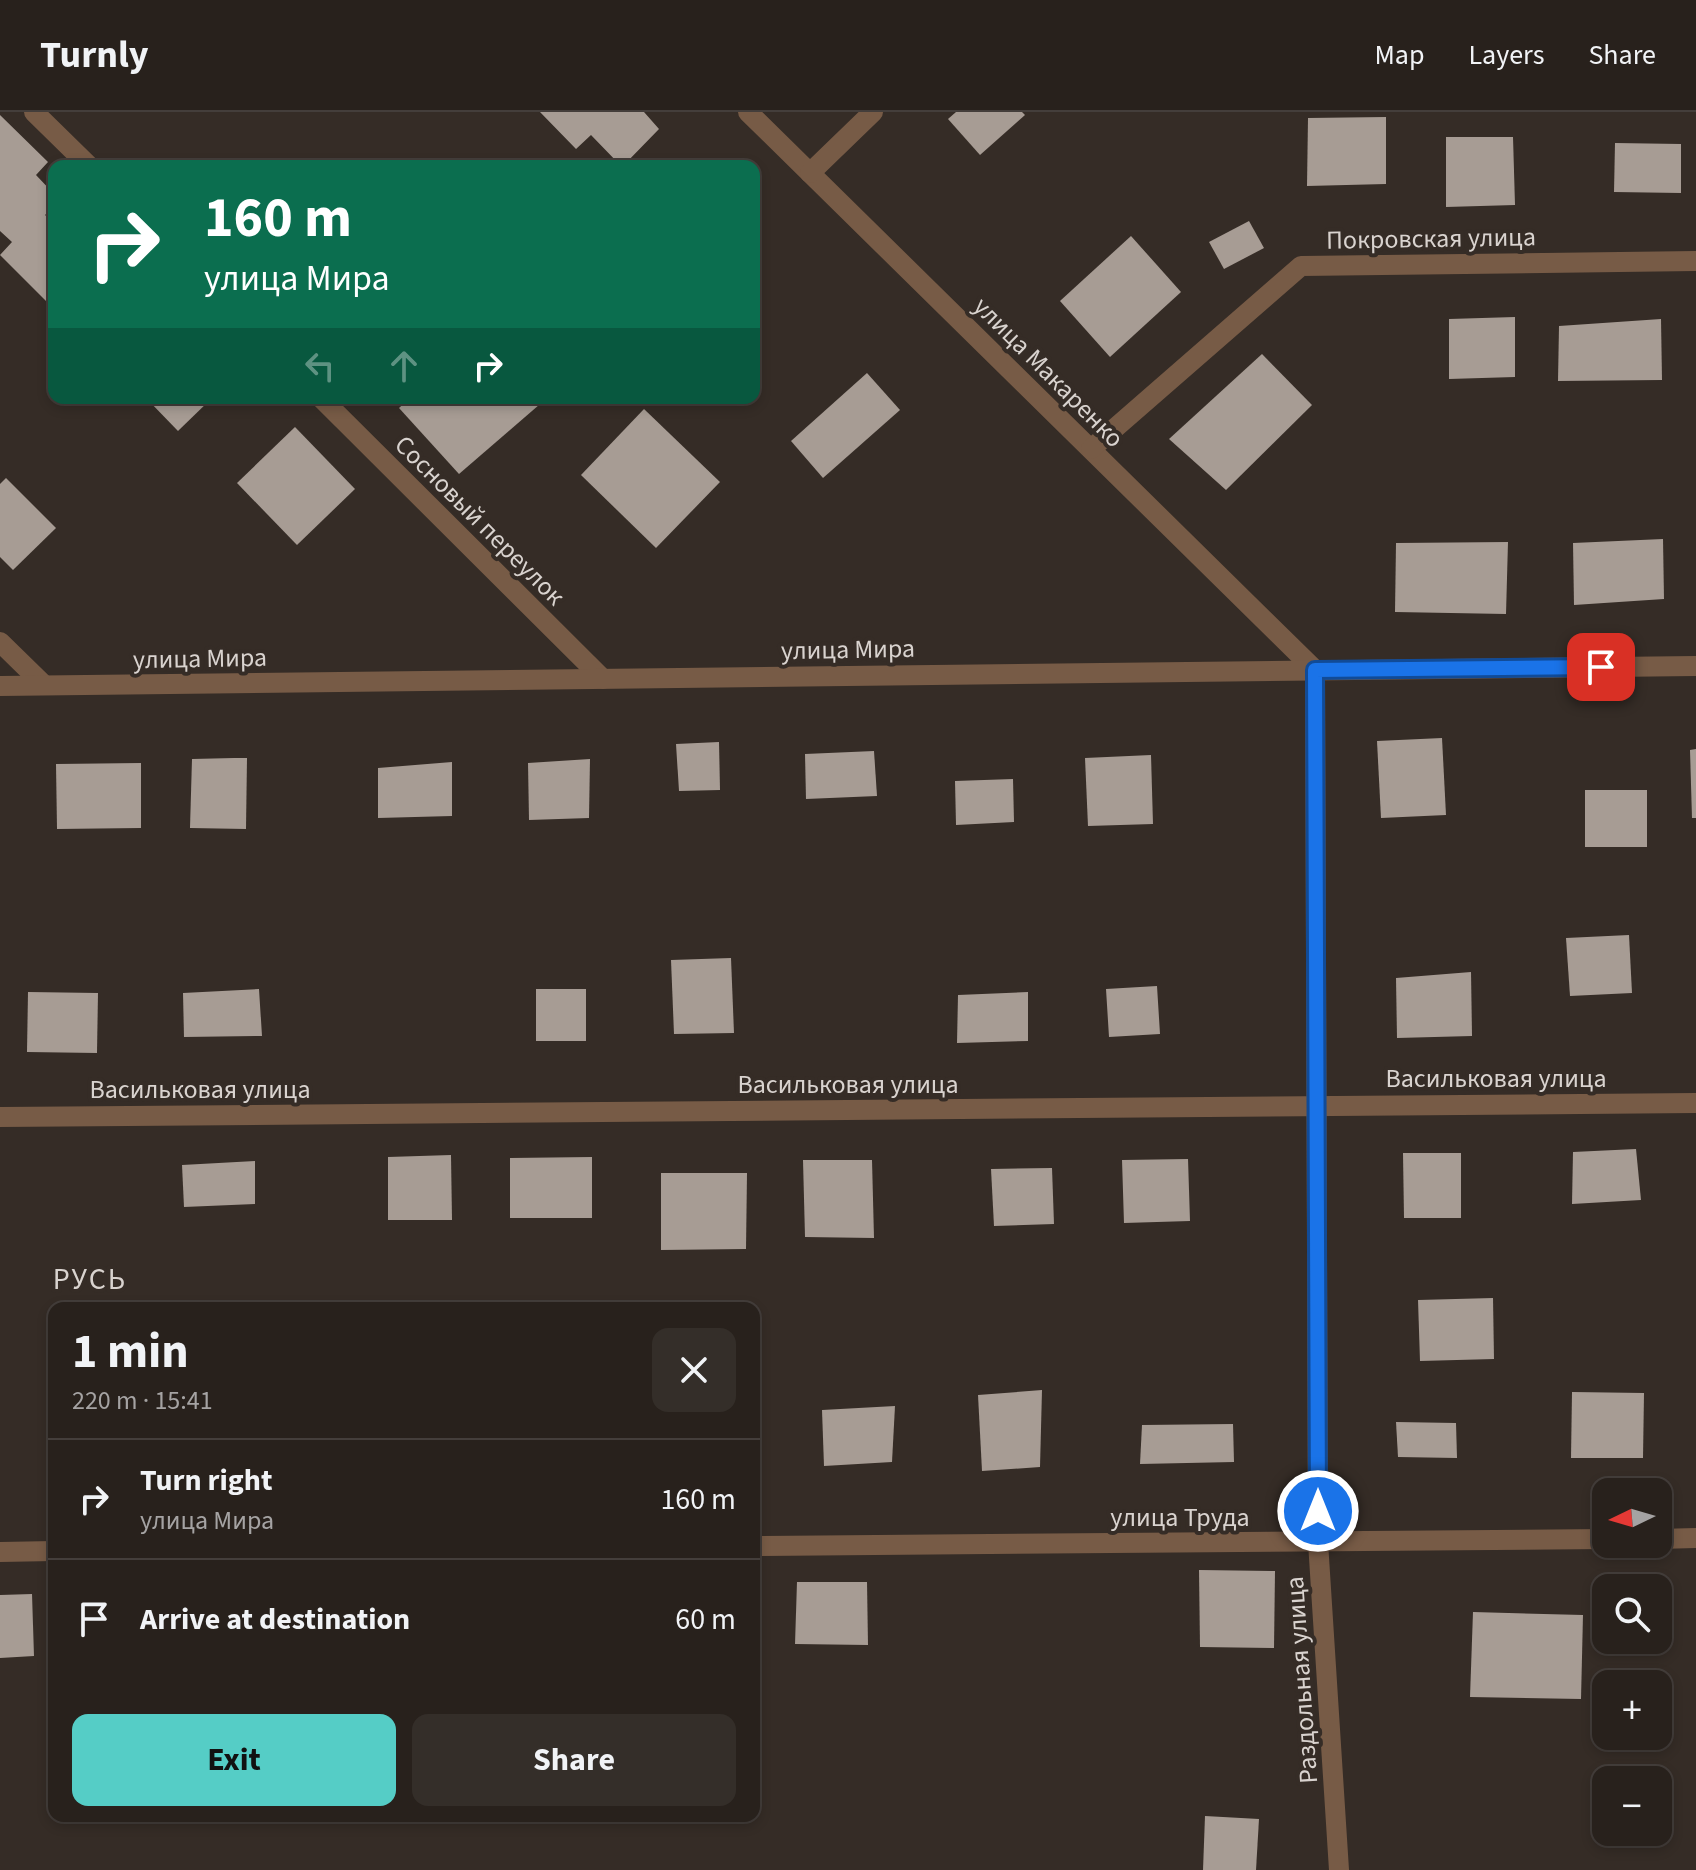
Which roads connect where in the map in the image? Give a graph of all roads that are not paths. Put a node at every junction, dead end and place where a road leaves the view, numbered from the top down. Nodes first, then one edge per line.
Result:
1 (34, 112) edge
2 (748, 112) edge
3 (873, 112) edge
4 (83, 160) edge
5 (810, 173) junction
6 (1696, 261) edge
7 (327, 404) edge
8 (1091, 449) junction
9 (0, 642) edge
10 (1696, 666) edge
11 (1315, 670) junction
12 (603, 679) junction
13 (44, 685) junction
14 (0, 686) edge
15 (1696, 1103) edge
16 (1316, 1106) junction
17 (0, 1117) edge
18 (1696, 1538) edge
19 (1592, 1539) edge
20 (1672, 1539) edge
21 (1318, 1542) junction
22 (760, 1546) edge
23 (48, 1551) edge
24 (0, 1552) edge
25 (1339, 1870) edge

1 - 4 street
2 - 5 street, улица Макаренко
3 - 5 street
5 - 8 street, улица Макаренко
6 - 8 street, Покровская улица
7 - 12 street, Сосновый переулок
8 - 11 street, улица Макаренко
9 - 13 street
10 - 11 street, улица Мира
11 - 12 street, улица Мира
11 - 16 street, Раздольная улица
12 - 13 street, улица Мира
13 - 14 street, улица Мира
15 - 16 street, Васильковая улица
16 - 17 street, Васильковая улица
16 - 21 street, Раздольная улица
18 - 20 street
19 - 21 street, улица Труда
21 - 22 street, улица Труда
21 - 25 street, Раздольная улица
23 - 24 street

